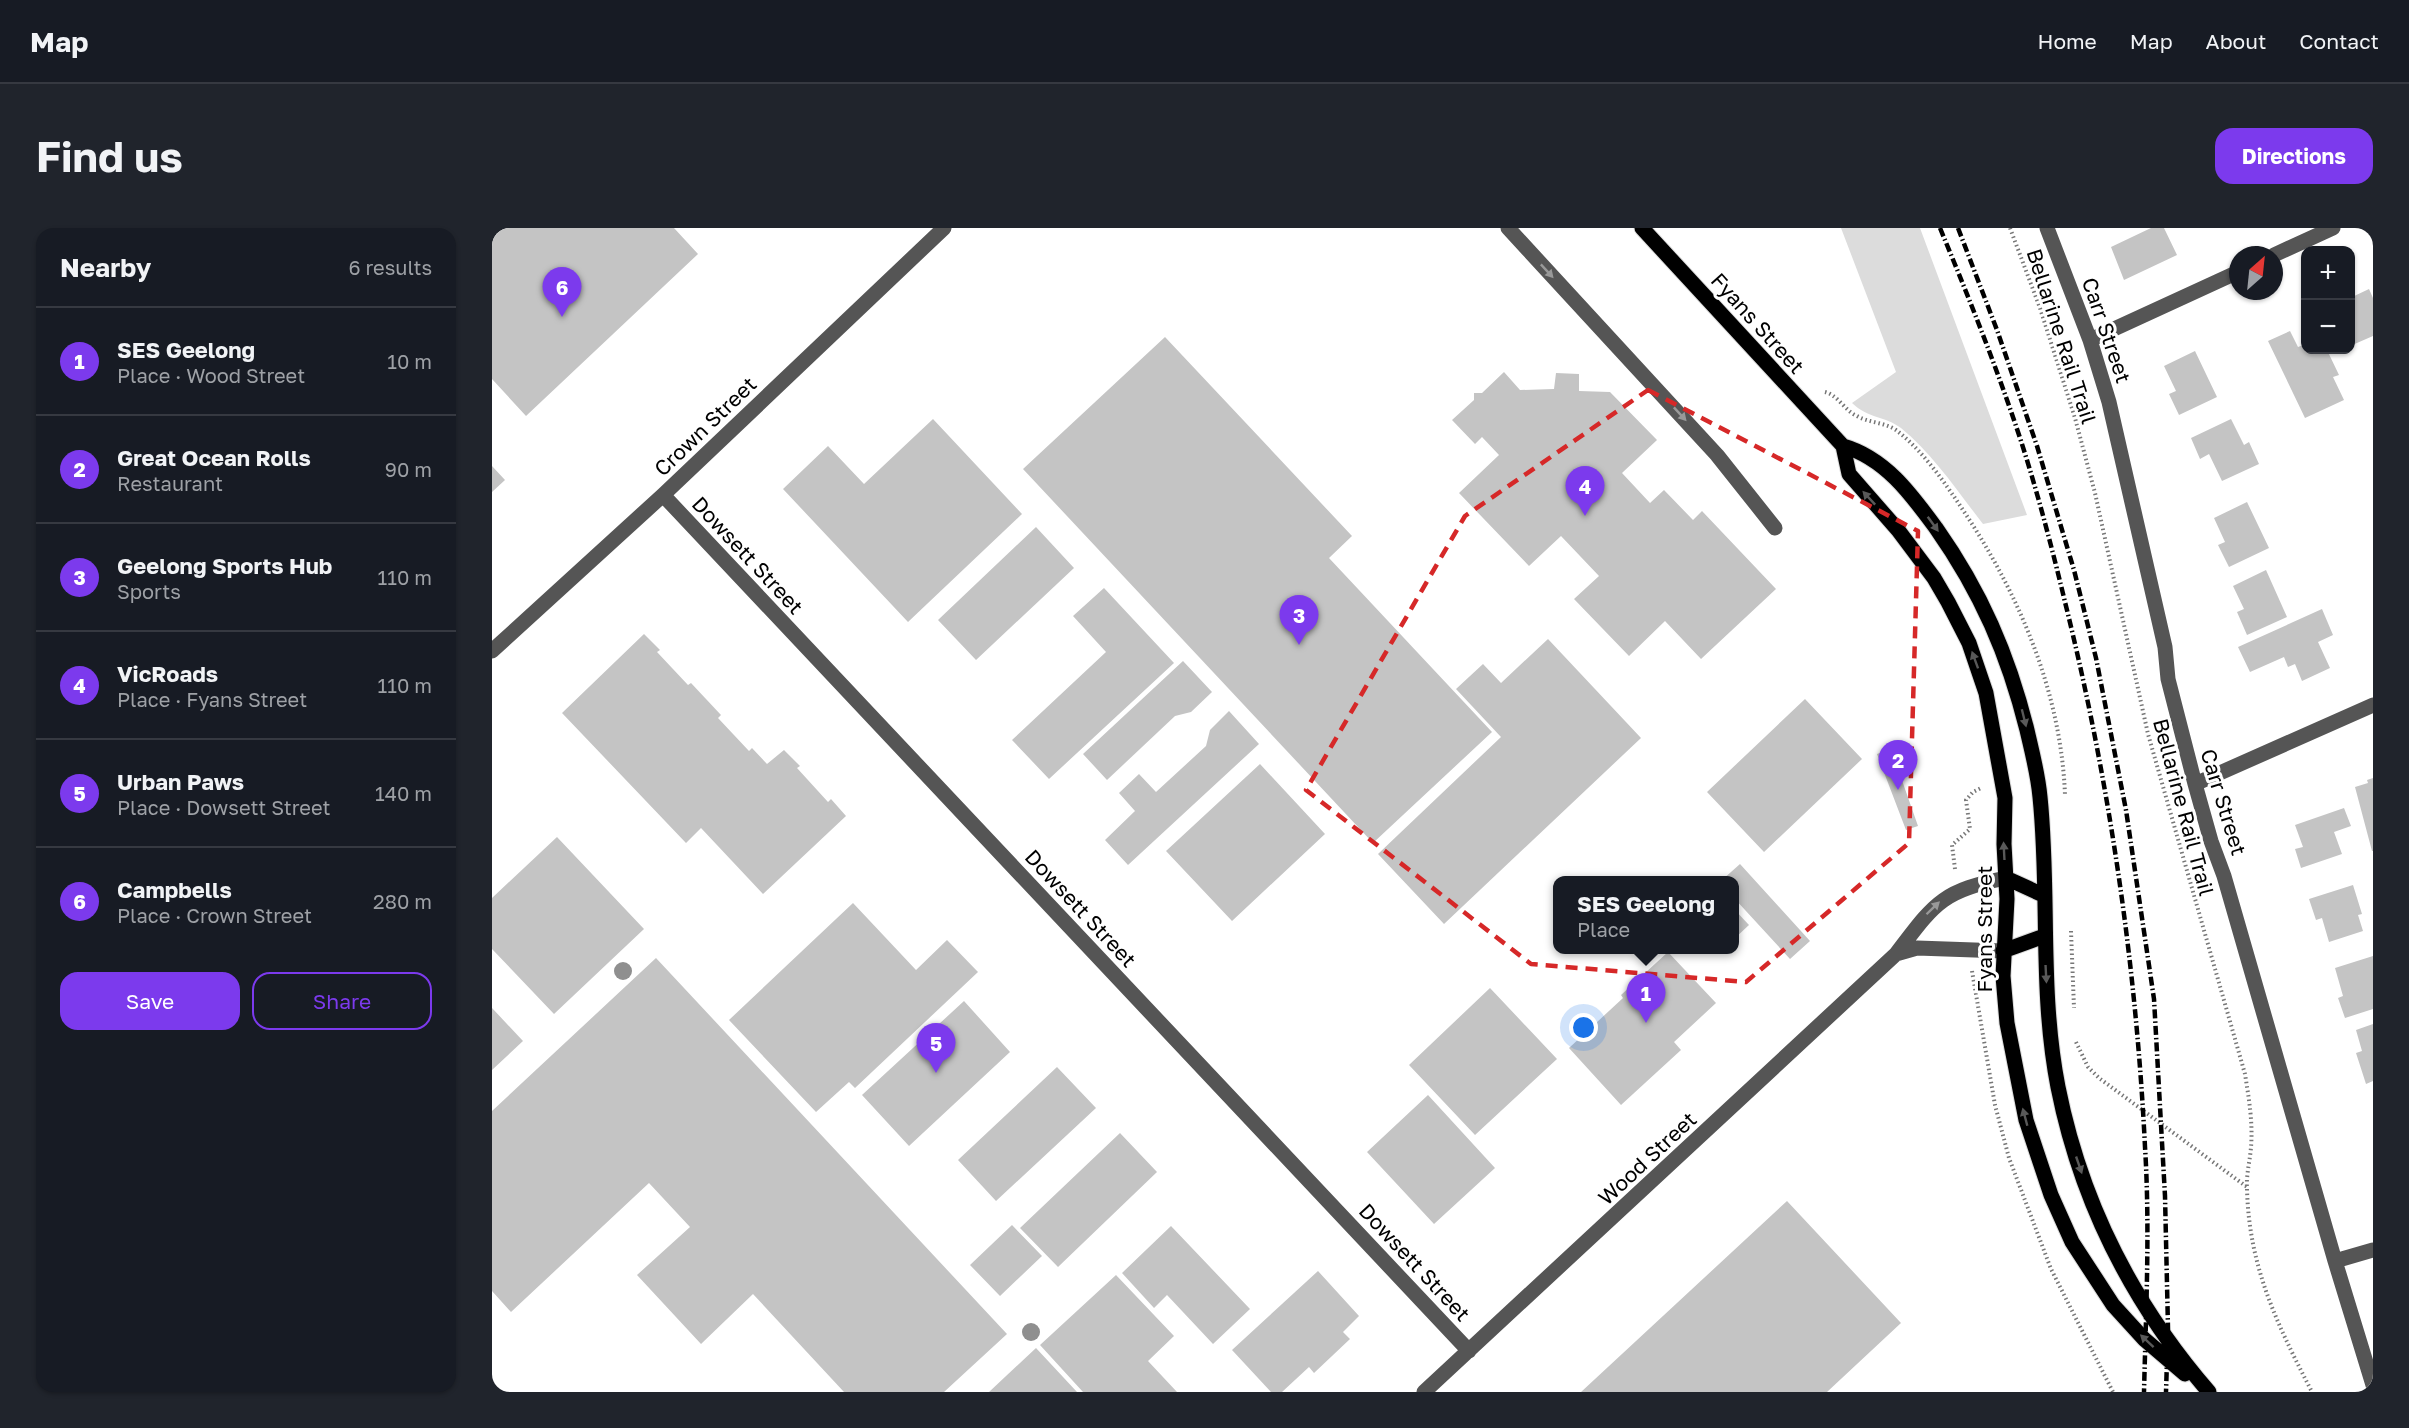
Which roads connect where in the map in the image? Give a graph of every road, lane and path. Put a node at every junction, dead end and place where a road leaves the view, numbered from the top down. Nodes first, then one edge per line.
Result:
1 (944, 228) edge
2 (1508, 228) edge
3 (1642, 228) edge
4 (2010, 228) edge
5 (2047, 228) edge
6 (2333, 228) edge
7 (2283, 251) edge
8 (2229, 276) edge
9 (2090, 340) junction
10 (1843, 447) junction
11 (663, 495) junction
12 (1775, 528) dead end
13 (492, 651) edge
14 (2373, 705) edge
15 (2064, 771) dead end
16 (2195, 784) junction
17 (2066, 803) dead end
18 (2006, 878) junction
19 (2043, 895) junction
20 (2071, 924) dead end
21 (2044, 936) junction
22 (2003, 951) junction
23 (1896, 954) junction
24 (2074, 1013) dead end
25 (2075, 1039) dead end
26 (2247, 1186) junction
27 (2373, 1250) edge
28 (2335, 1261) junction
29 (1469, 1351) junction
30 (2373, 1385) edge
31 (1424, 1392) edge
32 (2208, 1392) edge
33 (2312, 1392) edge

1 - 11 street, Crown Street
2 -> 12 street
3 - 10 main road, Fyans Street
4 - 26 path, Bellarine Rail Trail
5 - 9 street, Carr Street
6 - 7 street
8 - 9 street
9 - 16 street, Carr Street
18 -> 10 main road, Fyans Street
10 -> 19 main road, Fyans Street
11 - 13 street, Crown Street
11 - 29 street, Dowsett Street
14 - 16 street
15 - 17 path
16 - 28 street, Carr Street
18 - 19 main road
18 - 22 main road, Fyans Street
23 -> 18 street, Wood Street
19 - 21 main road, Fyans Street
20 - 24 path
21 - 22 main road
21 -> 32 main road, Fyans Street
22 - 23 street
32 -> 22 main road, Fyans Street
23 - 29 street, Wood Street
25 - 26 path
26 - 33 path, Bellarine Rail Trail
27 - 28 street
28 - 30 street, Carr Street
29 - 31 street, Wood Street

